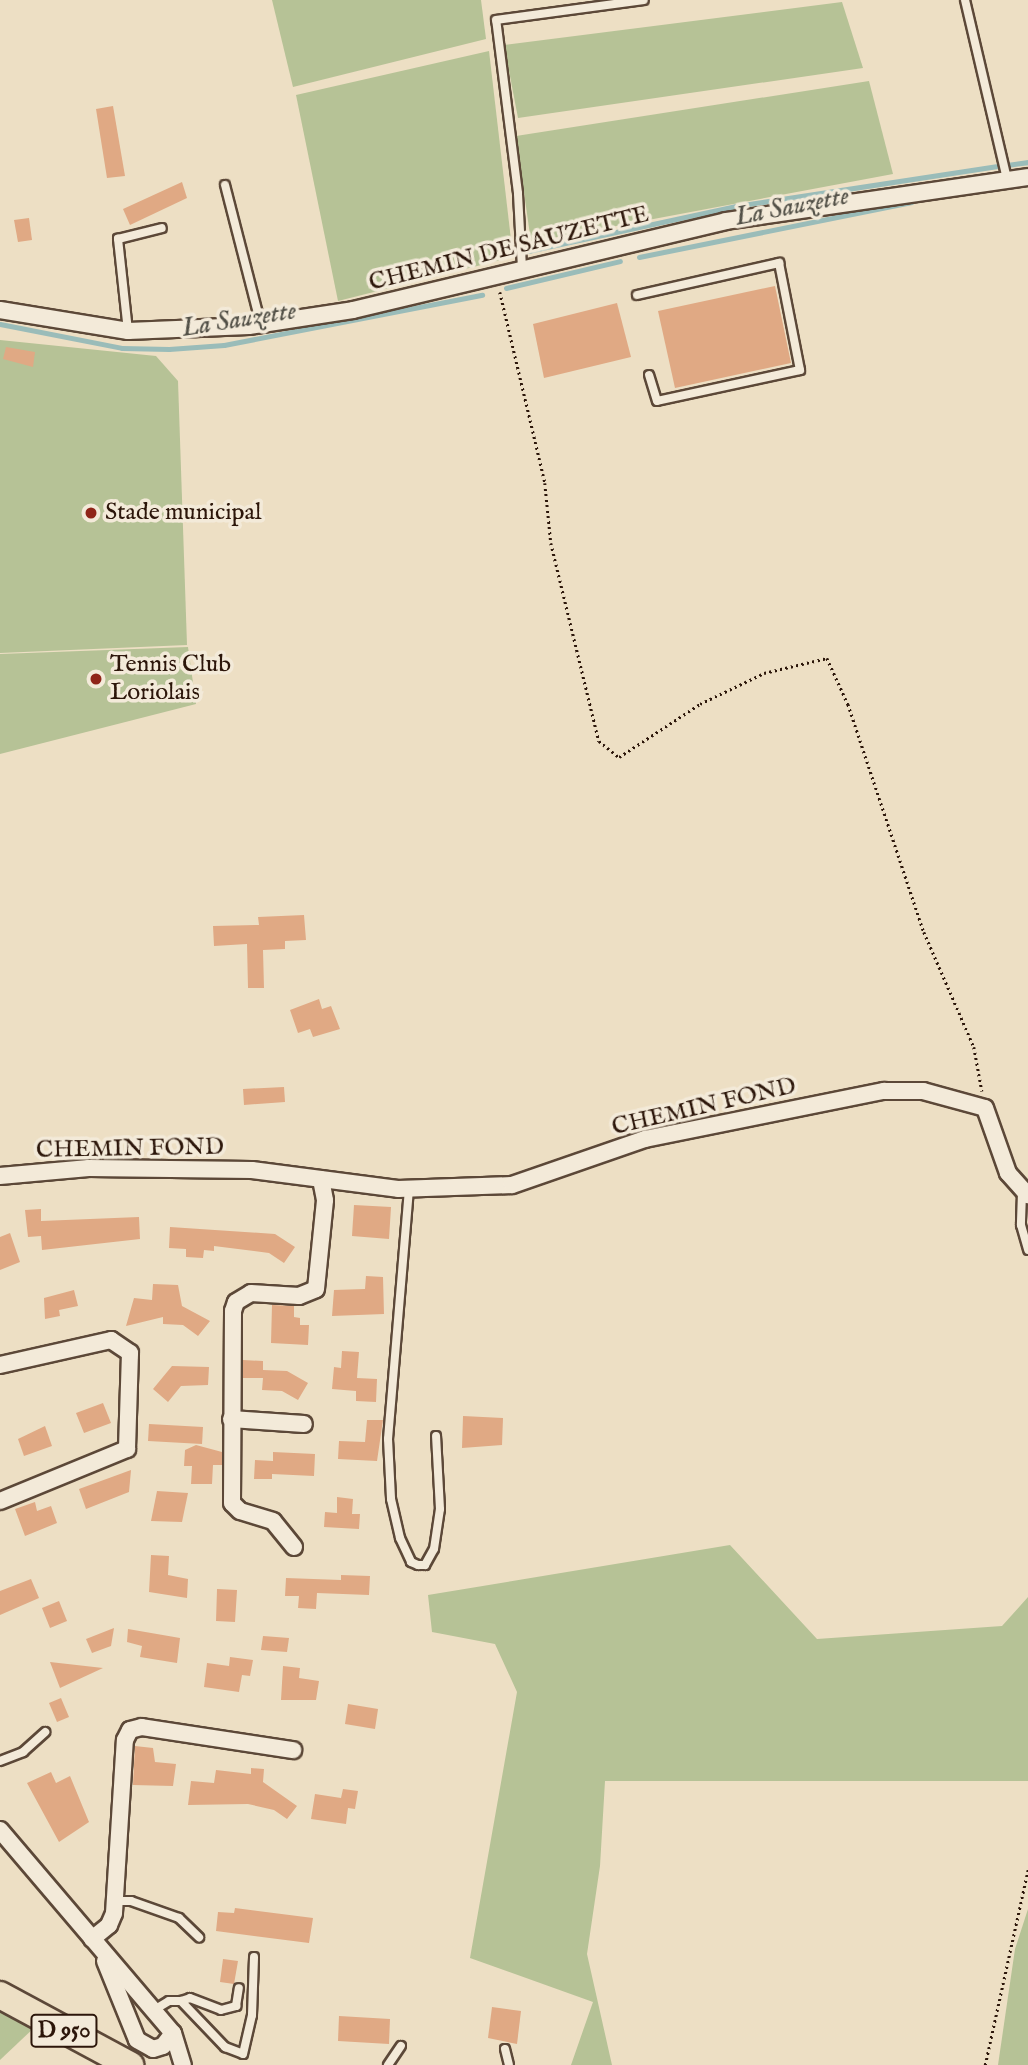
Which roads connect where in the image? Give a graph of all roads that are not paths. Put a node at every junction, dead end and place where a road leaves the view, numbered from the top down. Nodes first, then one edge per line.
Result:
1 (644, 0) edge
2 (965, 0) edge
3 (1028, 177) edge
4 (1007, 179) junction
5 (225, 186) dead end
6 (162, 228) dead end
7 (522, 268) junction
8 (637, 295) dead end
9 (0, 310) edge
10 (261, 325) junction
11 (128, 331) junction
12 (649, 375) dead end
13 (0, 1176) edge
14 (321, 1179) junction
15 (409, 1189) junction
16 (1025, 1194) edge
17 (1028, 1250) edge
18 (0, 1365) edge
19 (231, 1419) junction
20 (304, 1424) dead end
21 (436, 1436) dead end
22 (0, 1501) edge
23 (294, 1547) dead end
24 (46, 1732) dead end
25 (293, 1750) dead end
26 (0, 1761) edge
27 (0, 1830) edge
28 (115, 1901) junction
29 (200, 1937) dead end
30 (95, 1942) junction
31 (254, 1957) dead end
32 (239, 1988) dead end
33 (0, 1995) edge
34 (181, 2001) junction
35 (154, 2010) junction
36 (173, 2033) junction
37 (401, 2046) dead end
38 (505, 2049) dead end
39 (130, 2065) edge
40 (183, 2065) edge
41 (388, 2065) edge
42 (509, 2065) edge

1 - 7 lane
2 - 4 lane
3 - 4 street, CHEMIN DE SAUZETTE
4 - 7 street, CHEMIN DE SAUZETTE
5 - 10 lane
6 - 11 lane
7 - 10 street, CHEMIN DE SAUZETTE
8 - 12 lane
9 - 11 street, CHEMIN DE SAUZETTE
10 - 11 street, CHEMIN DE SAUZETTE
13 - 14 street, CHEMIN FOND
14 - 15 street, CHEMIN FOND
14 - 19 street
15 - 16 street, CHEMIN FOND
15 - 21 lane
16 - 17 lane
18 - 22 street
19 - 20 street
19 - 23 street
24 - 26 lane
25 - 28 street
27 - 30 street
28 - 29 lane
28 - 30 street
30 - 35 street
30 - 36 street
31 - 34 lane
32 - 34 lane
33 - 39 main road, D 950
34 - 35 lane
35 - 36 street
36 - 40 street
37 - 41 lane
38 - 42 lane

